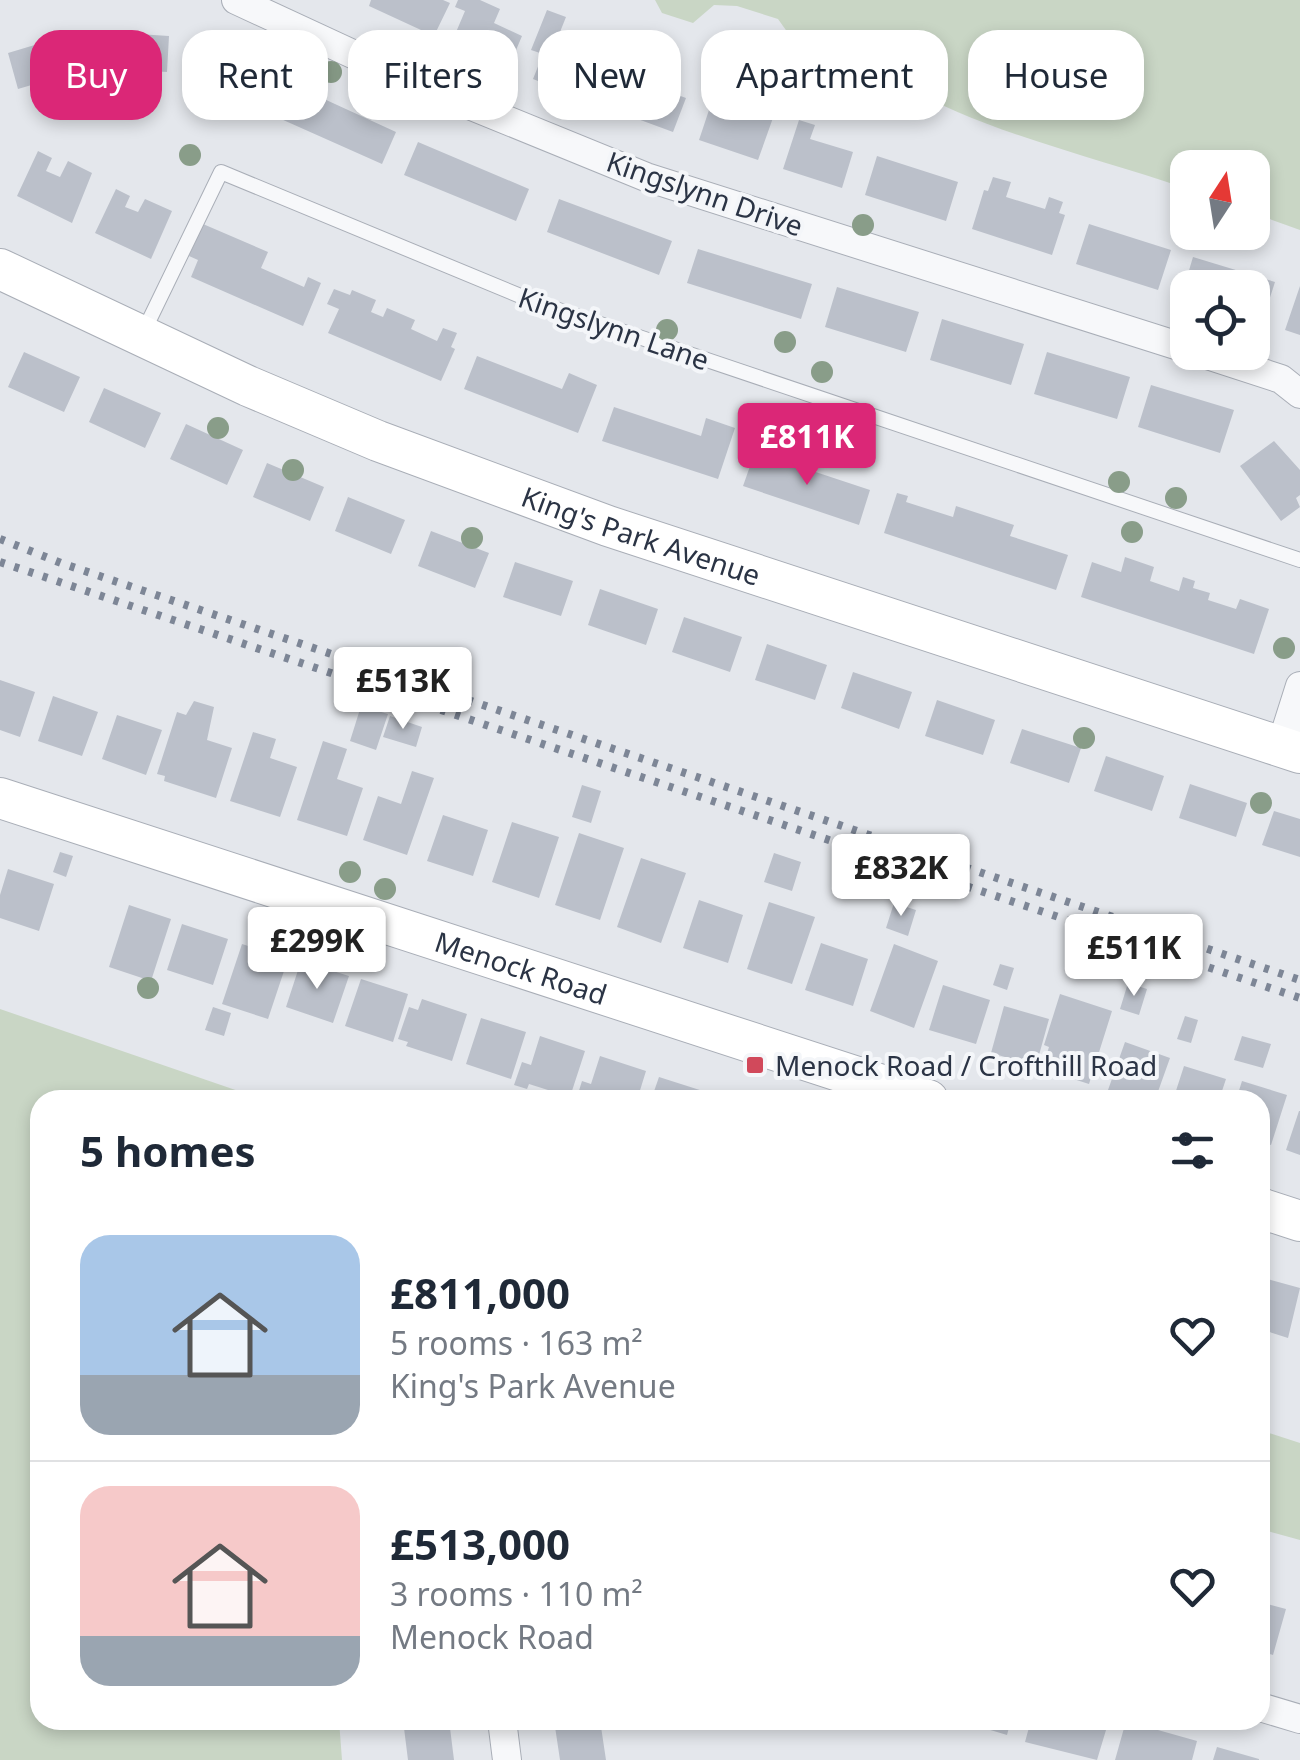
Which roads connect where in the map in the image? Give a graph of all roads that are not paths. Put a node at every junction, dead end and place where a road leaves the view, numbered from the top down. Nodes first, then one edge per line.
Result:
1 (236, 0) edge
2 (0, 269) edge
3 (142, 336) junction
4 (1170, 343) edge
5 (1253, 370) edge
6 (1300, 394) edge
7 (1300, 560) edge
8 (1300, 686) edge
9 (1290, 750) edge
10 (0, 798) edge
11 (897, 1090) edge
12 (1270, 1211) edge
13 (1300, 1221) edge
14 (1270, 1710) edge
15 (1300, 1719) edge
16 (503, 1730) edge
17 (507, 1760) edge

1 - 4 street, Kingslynn Drive
2 - 3 main road, King's Park Avenue
3 - 7 lane, Kingslynn Lane
3 - 9 main road, King's Park Avenue
5 - 6 street
8 - 9 street
10 - 11 main road, Menock Road
12 - 13 main road
14 - 15 street
16 - 17 street

